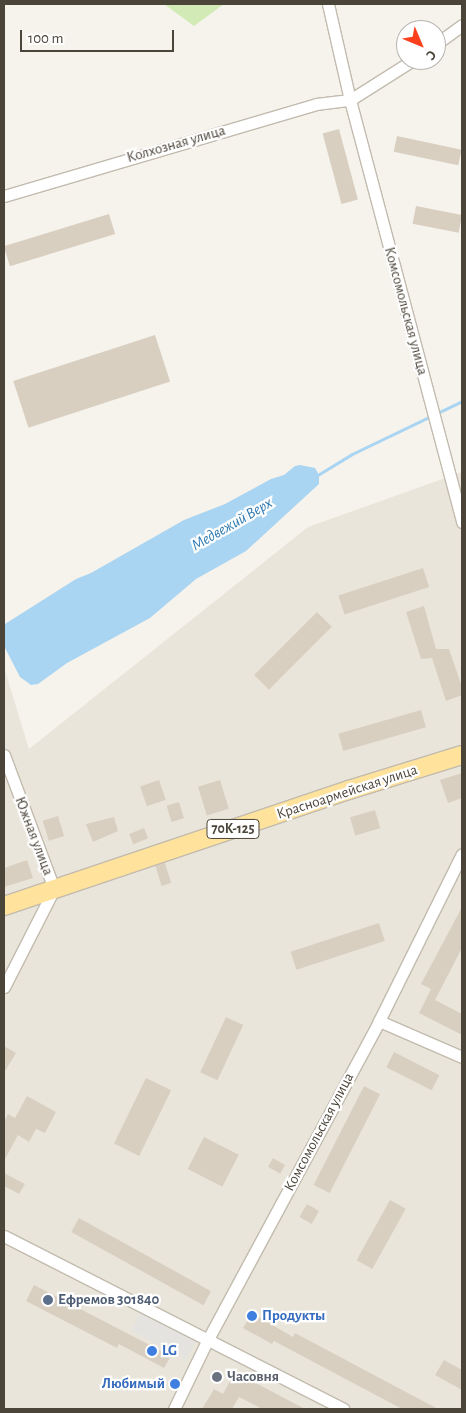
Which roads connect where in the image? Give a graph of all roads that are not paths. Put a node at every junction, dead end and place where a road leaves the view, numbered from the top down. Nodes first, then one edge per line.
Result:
1 (328, 4) edge
2 (462, 25) edge
3 (446, 37) edge
4 (396, 70) edge
5 (350, 100) junction
6 (4, 196) edge
7 (462, 521) edge
8 (462, 755) edge
9 (4, 756) edge
10 (462, 854) edge
11 (54, 889) junction
12 (4, 906) edge
13 (4, 987) edge
14 (379, 1022) junction
15 (462, 1057) edge
16 (4, 1236) edge
17 (207, 1341) junction
18 (174, 1409) edge
19 (344, 1409) edge

1 - 5 street, Комсомольская улица
2 - 3 street
4 - 5 street
5 - 6 street, Колхозная улица
5 - 7 street, Комсомольская улица
8 - 11 main road, Красноармейская улица / 70К-125
9 - 11 street, Южная улица
10 - 14 street, Комсомольская улица
11 - 12 main road, Красноармейская улица / 70К-125
11 - 13 street
14 - 15 street
14 - 17 street, Комсомольская улица
16 - 17 street
17 - 18 street, Комсомольская улица
17 - 19 street

